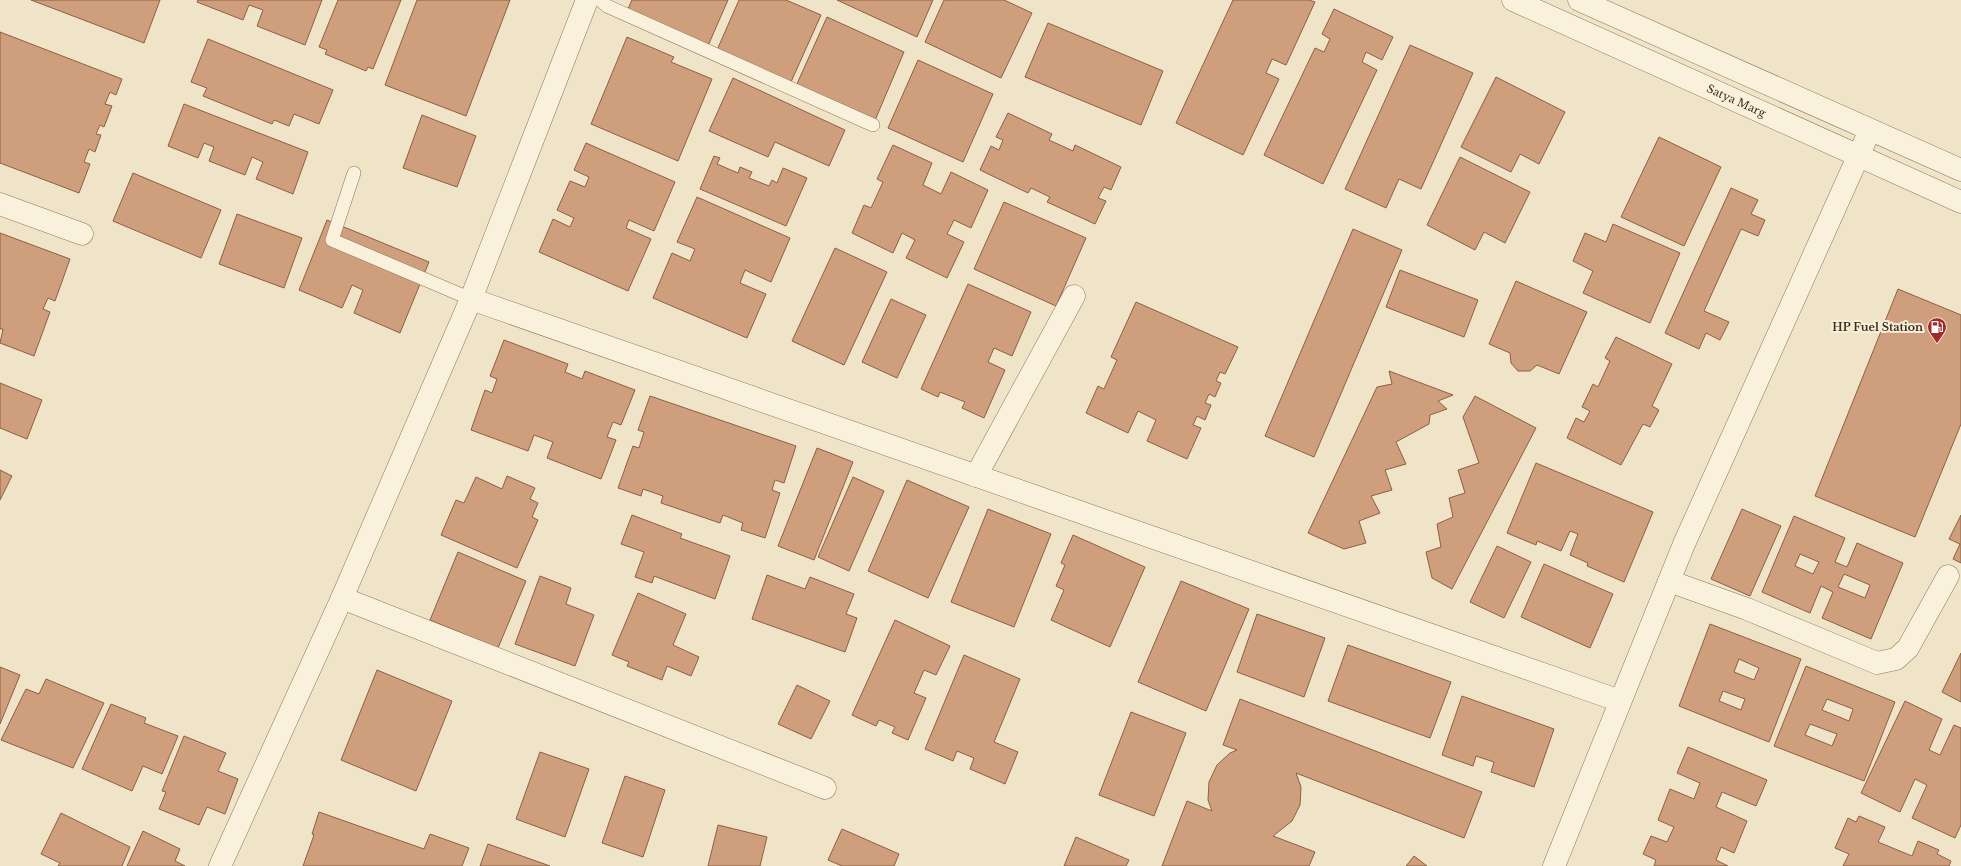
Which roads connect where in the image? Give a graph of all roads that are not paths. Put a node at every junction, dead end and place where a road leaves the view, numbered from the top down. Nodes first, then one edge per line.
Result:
1 (587, 0) edge
2 (600, 0) edge
3 (1512, 0) edge
4 (1579, 0) edge
5 (873, 125) dead end
6 (1870, 130) junction
7 (1857, 155) junction
8 (1961, 170) edge
9 (354, 173) dead end
10 (1961, 202) edge
11 (0, 204) edge
12 (82, 234) dead end
13 (1074, 296) dead end
14 (471, 299) junction
15 (976, 476) junction
16 (1948, 576) dead end
17 (1669, 581) junction
18 (342, 598) junction
19 (1620, 701) junction
20 (825, 788) dead end
21 (220, 866) edge
22 (1554, 866) edge

1 - 14 street
2 - 5 lane
3 - 7 street, Satya Marg
4 - 6 street
6 - 7 street
6 - 8 street
7 - 10 street, Satya Marg
7 - 17 street
9 - 14 lane
11 - 12 street
13 - 15 street
14 - 15 street
14 - 18 street
15 - 19 street
16 - 17 street
17 - 19 street
18 - 20 street
18 - 21 street
19 - 22 street

